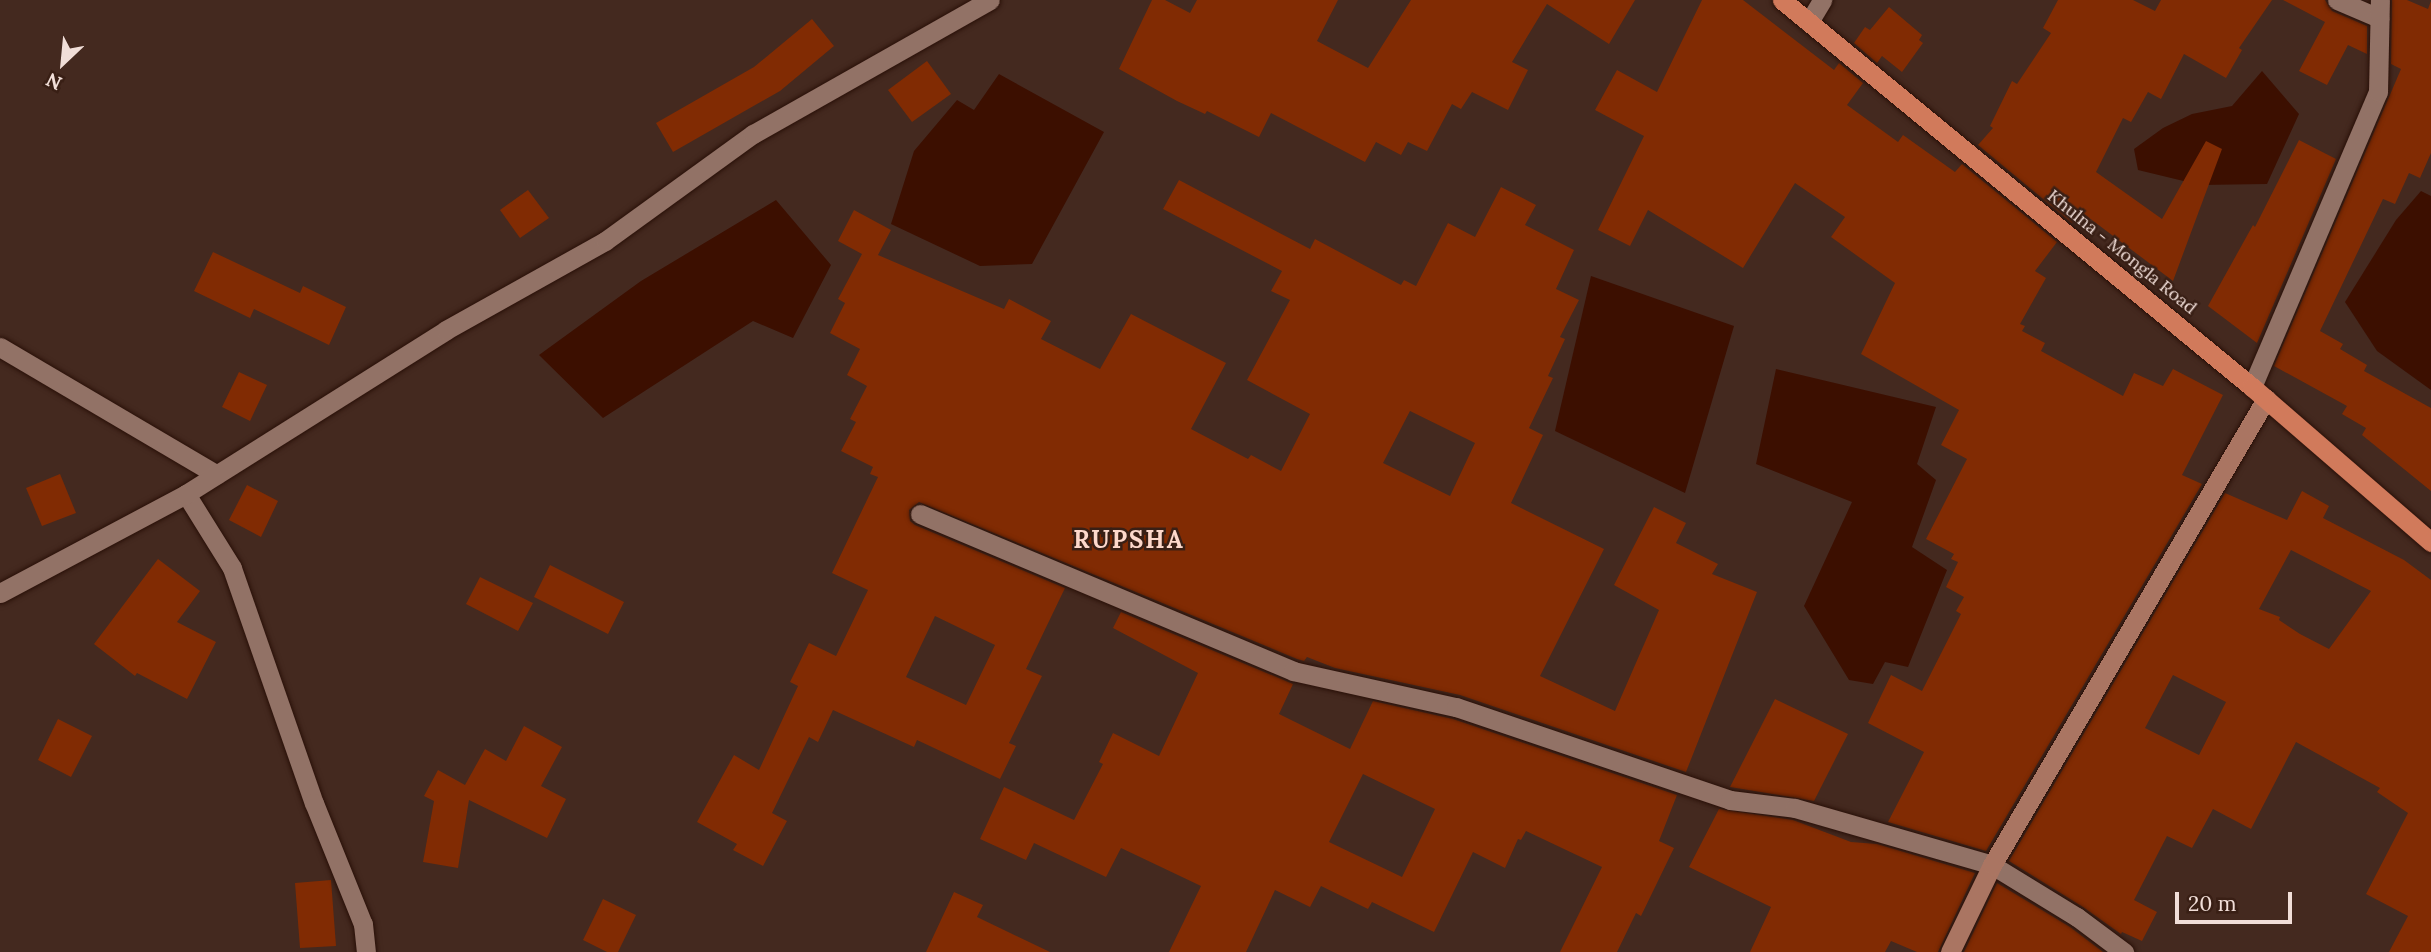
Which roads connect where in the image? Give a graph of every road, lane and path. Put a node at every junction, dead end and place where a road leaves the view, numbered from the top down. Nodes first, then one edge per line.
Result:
1 (990, 0) edge
2 (1782, 0) edge
3 (1822, 0) edge
4 (2337, 0) edge
5 (2379, 9) edge
6 (1809, 22) junction
7 (0, 347) edge
8 (2259, 393) junction
9 (216, 474) junction
10 (186, 494) junction
11 (920, 514) dead end
12 (2431, 542) edge
13 (0, 593) edge
14 (1992, 865) junction
15 (366, 952) edge
16 (1950, 952) edge
17 (2124, 952) edge

1 - 9 street
2 - 6 highway, Khulna - Mongla Road
3 - 6 street
4 - 5 street
5 - 8 street
6 - 8 highway, Khulna - Mongla Road
7 - 9 street
8 - 12 highway, Khulna - Mongla Road
8 - 14 main road
9 - 10 street
10 - 13 street
10 - 15 street
11 - 14 street
14 - 16 main road
14 - 17 street

